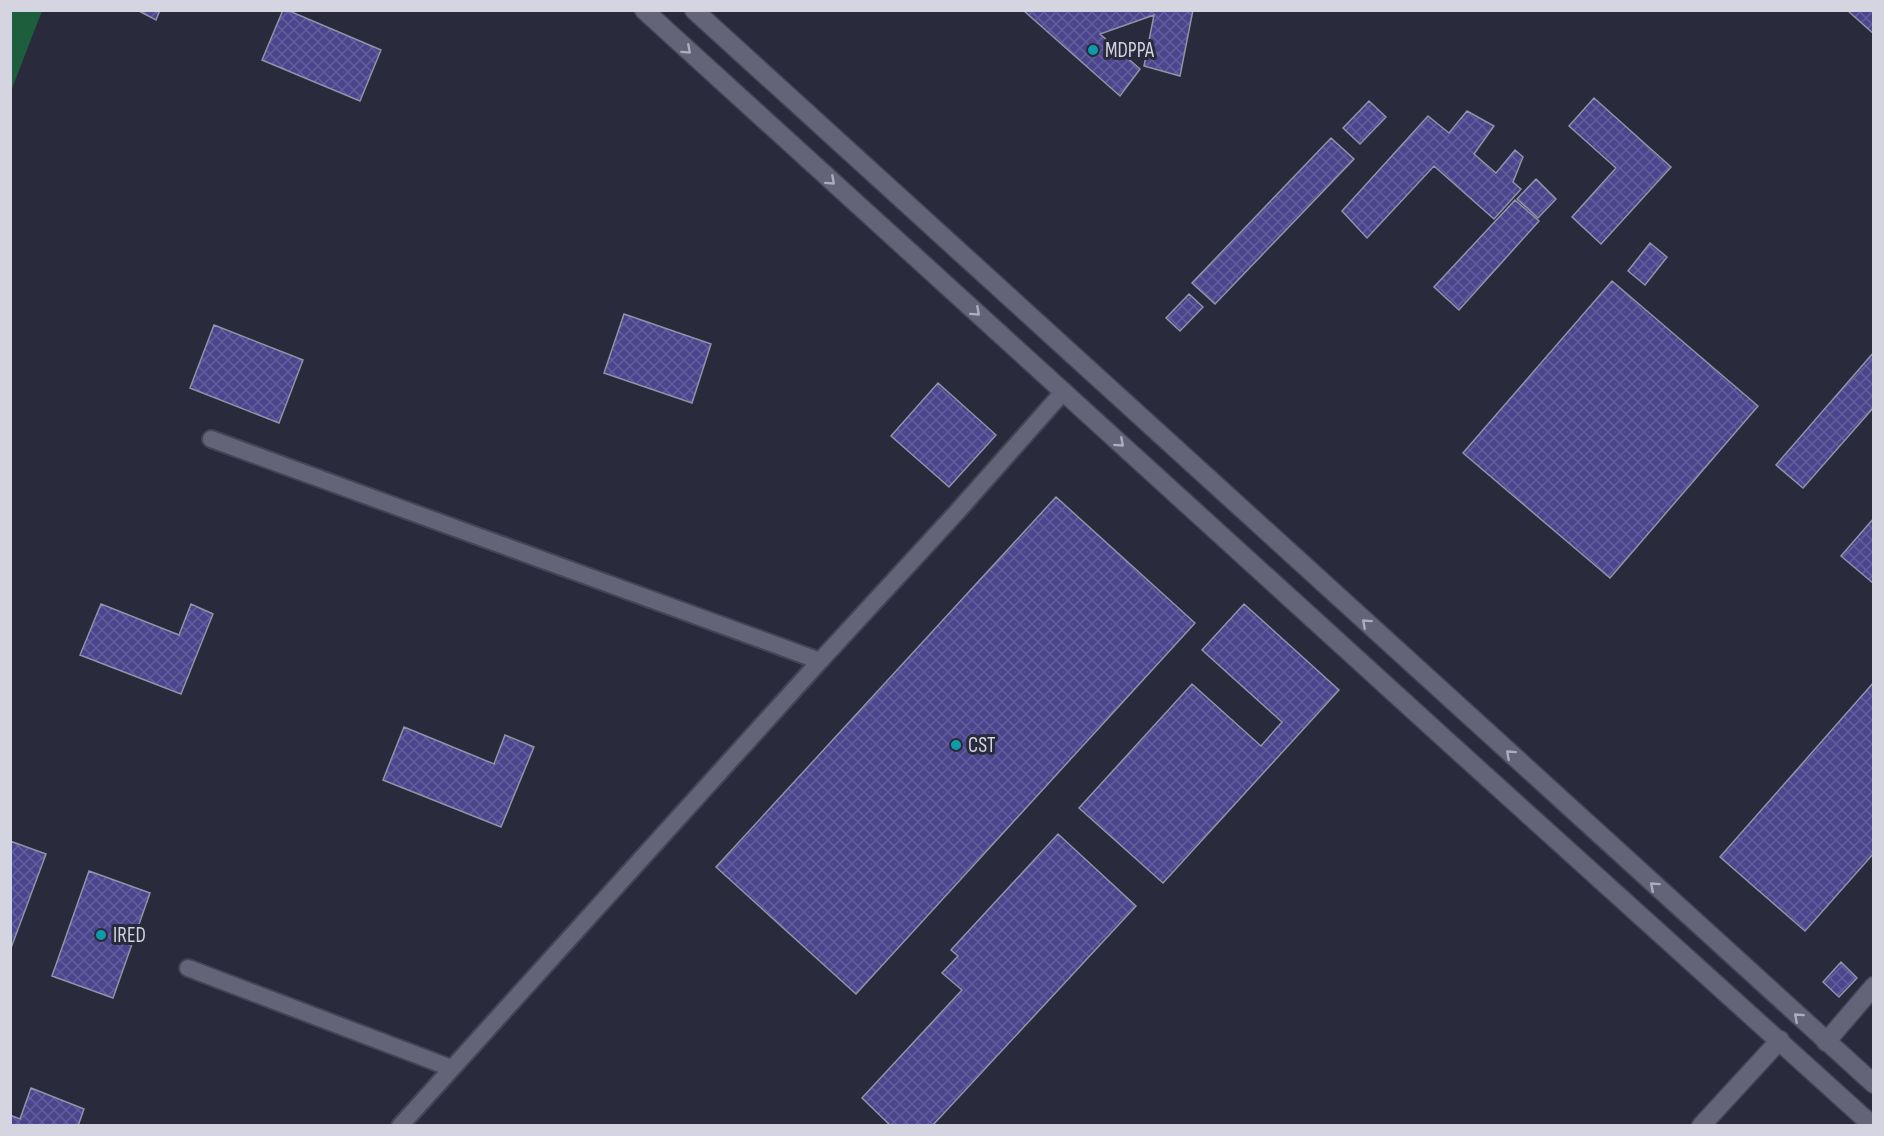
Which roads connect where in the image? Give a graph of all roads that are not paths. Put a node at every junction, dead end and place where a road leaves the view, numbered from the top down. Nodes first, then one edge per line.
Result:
1 (644, 10) edge
2 (694, 10) edge
3 (1064, 391) junction
4 (1160, 436) junction
5 (211, 439) dead end
6 (1138, 459) junction
7 (1269, 534) junction
8 (1247, 558) junction
9 (820, 661) junction
10 (189, 968) dead end
11 (1874, 986) edge
12 (1780, 1040) junction
13 (1826, 1042) junction
14 (451, 1068) junction
15 (1874, 1084) edge
16 (400, 1125) edge
17 (1701, 1125) edge
18 (1874, 1125) edge

1 -> 3 main road
2 - 4 main road
3 -> 6 main road
3 - 9 lane
4 - 6 main road
4 - 7 main road
5 - 9 lane
6 - 8 main road
7 - 8 main road
13 -> 7 main road
8 - 12 main road
9 - 14 lane
10 - 14 lane
11 - 13 main road
12 - 17 main road
12 - 18 main road
13 - 15 main road
14 - 16 lane

